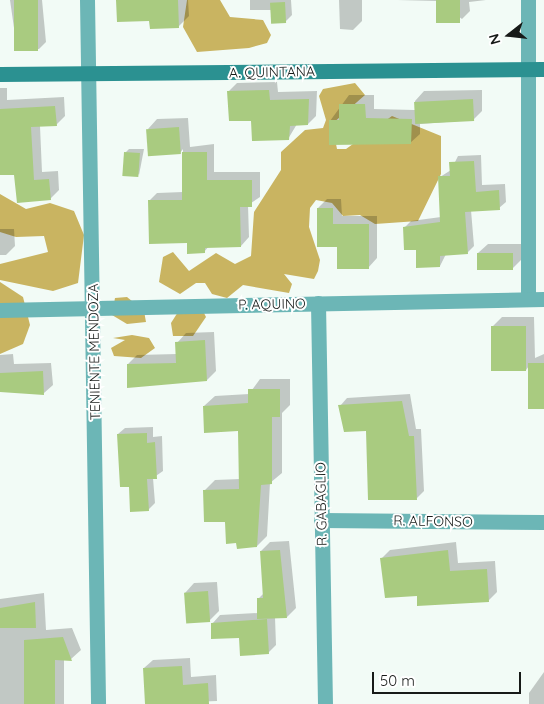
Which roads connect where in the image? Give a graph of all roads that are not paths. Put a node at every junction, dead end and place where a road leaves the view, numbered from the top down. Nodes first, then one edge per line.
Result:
1 (87, 0) edge
2 (528, 0) edge
3 (528, 69) junction
4 (544, 69) edge
5 (88, 73) junction
6 (0, 74) edge
7 (528, 299) junction
8 (544, 299) edge
9 (318, 304) junction
10 (94, 308) junction
11 (0, 310) edge
12 (321, 520) junction
13 (544, 522) edge
14 (98, 704) edge
15 (325, 704) edge

1 - 5 street, TENIENTE MENDOZA
2 - 3 street
3 - 4 street, A. QUINTANA
3 - 5 street, A. QUINTANA
3 - 7 street
5 - 6 street, A. QUINTANA
5 - 10 street, TENIENTE MENDOZA
7 - 8 street, P. AQUINO
7 - 9 street, P. AQUINO
9 - 10 street, P. AQUINO
9 - 12 street, R. GABAGLIO
10 - 11 street, P. AQUINO
10 - 14 street, TENIENTE MENDOZA
12 - 13 street, R. ALFONSO
12 - 15 street, R. GABAGLIO

